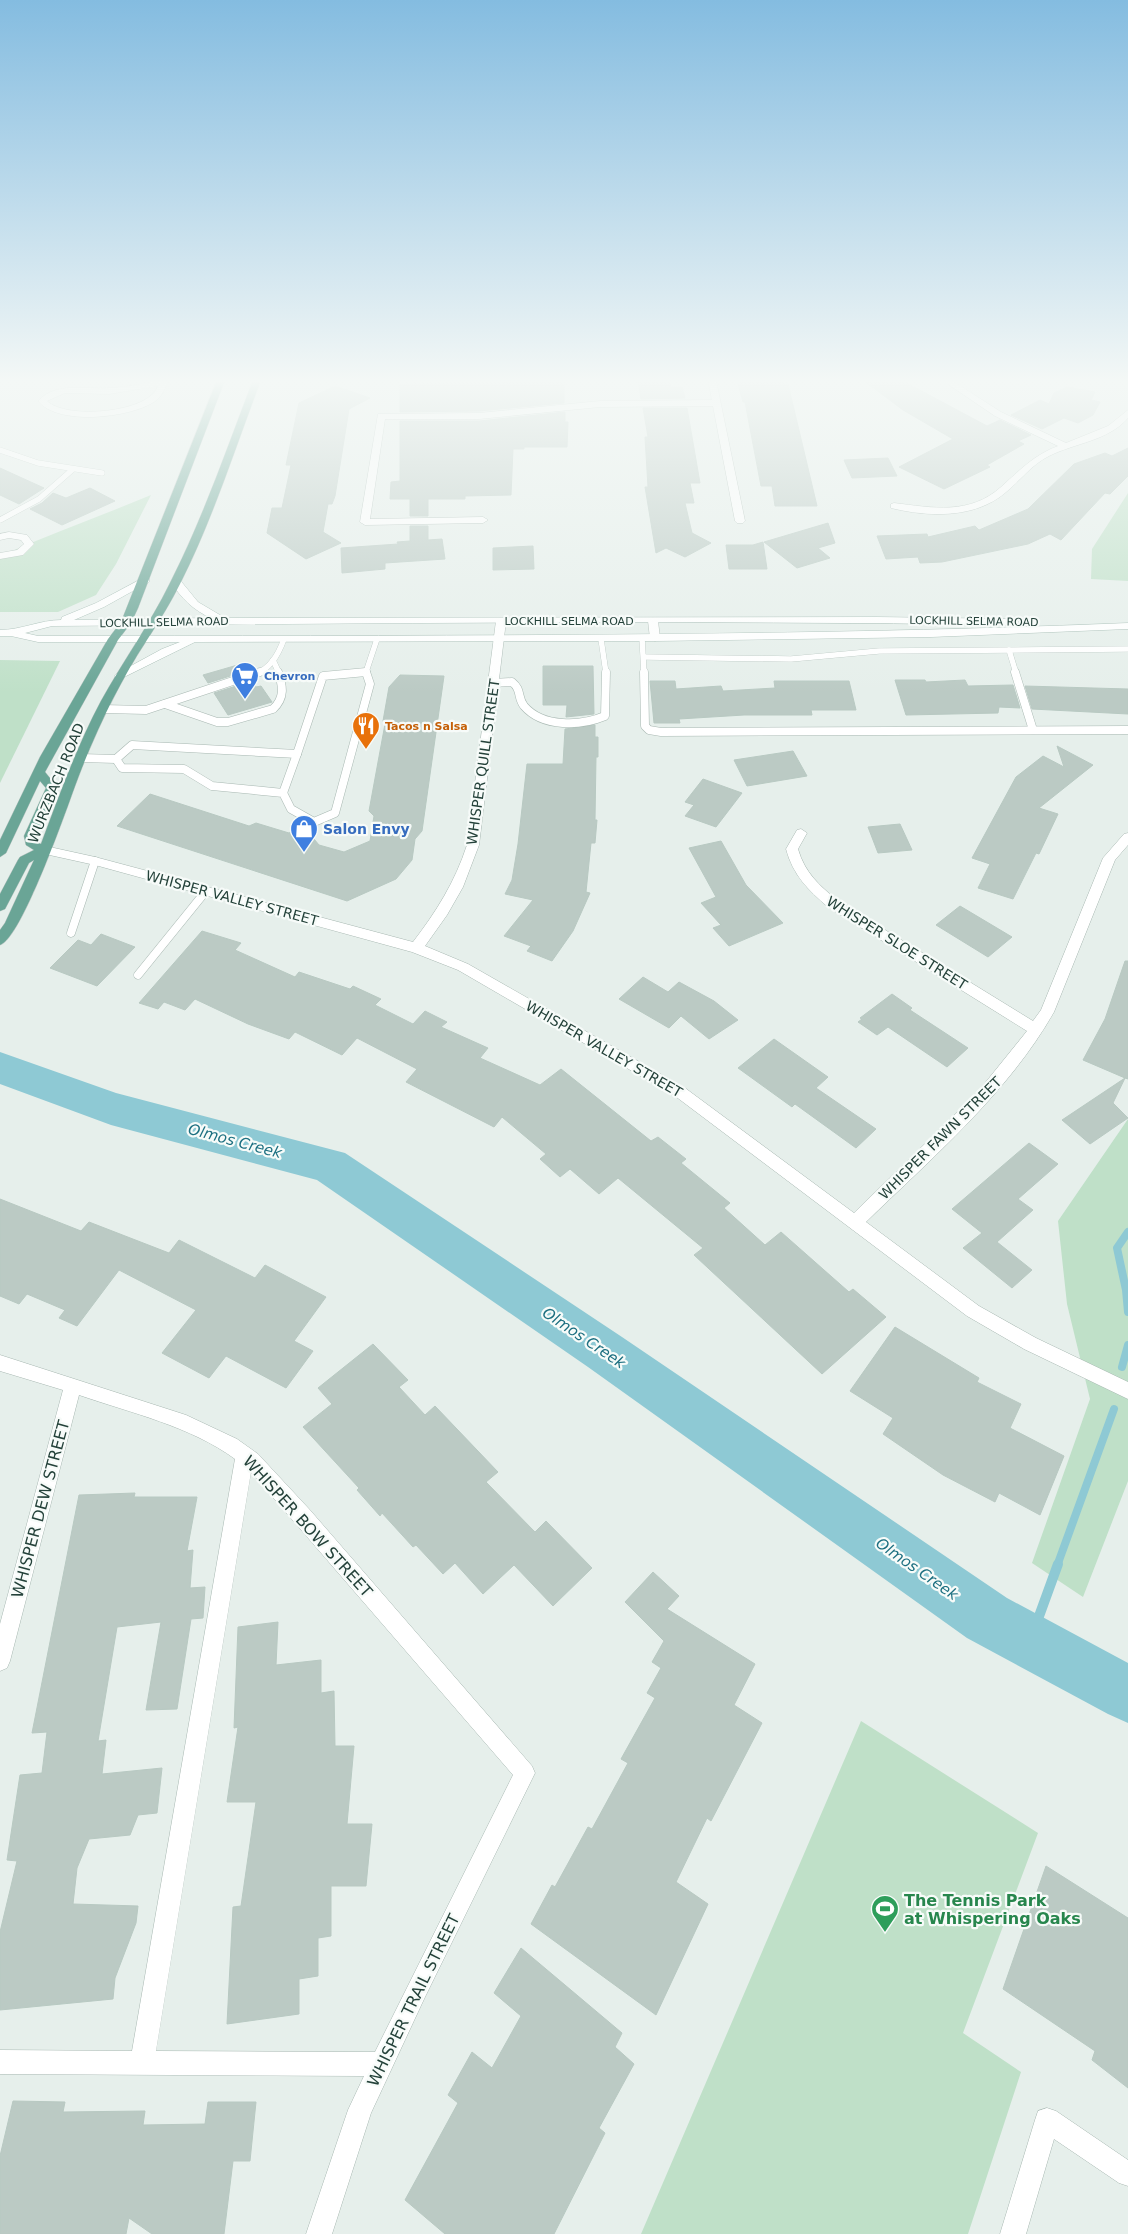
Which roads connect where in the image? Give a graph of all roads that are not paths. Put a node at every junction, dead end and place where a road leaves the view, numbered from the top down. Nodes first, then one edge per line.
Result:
1 (59, 484) edge
2 (181, 484) edge
3 (217, 484) edge
4 (371, 484) edge
5 (733, 484) edge
6 (1011, 484) edge
7 (894, 506) dead end
8 (0, 520) edge
9 (483, 520) dead end
10 (740, 521) dead end
11 (0, 537) edge
12 (0, 556) edge
13 (145, 580) junction
14 (176, 582) junction
15 (229, 621) junction
16 (501, 621) junction
17 (653, 621) junction
18 (155, 622) junction
19 (383, 622) junction
20 (52, 623) junction
21 (126, 623) junction
22 (1128, 625) edge
23 (6, 633) edge
24 (204, 638) junction
25 (642, 638) junction
26 (655, 638) junction
27 (113, 639) junction
28 (142, 639) junction
29 (284, 639) junction
30 (377, 639) junction
31 (601, 639) junction
32 (499, 640) junction
33 (1128, 649) edge
34 (1009, 650) junction
35 (644, 658) junction
36 (273, 660) junction
37 (366, 672) junction
38 (120, 676) junction
39 (493, 683) junction
40 (165, 704) junction
41 (103, 709) junction
42 (1033, 730) junction
43 (1128, 730) edge
44 (296, 754) junction
45 (81, 758) junction
46 (116, 759) junction
47 (39, 772) junction
48 (284, 793) junction
49 (801, 833) dead end
50 (1128, 837) edge
51 (45, 850) junction
52 (0, 853) edge
53 (94, 861) junction
54 (206, 891) junction
55 (0, 906) edge
56 (71, 933) dead end
57 (0, 940) edge
58 (416, 948) junction
59 (138, 975) dead end
60 (1036, 1030) junction
61 (854, 1223) junction
62 (0, 1363) edge
63 (73, 1385) junction
64 (1128, 1391) edge
65 (245, 1455) junction
66 (0, 1662) edge
67 (525, 1773) joint
68 (0, 2062) edge
69 (142, 2063) junction
70 (382, 2064) junction
71 (1128, 2174) edge
72 (318, 2234) edge
73 (1013, 2234) edge

1 - 8 lane
2 - 13 main road, WURZBACH ROAD
3 - 14 main road, WURZBACH ROAD
4 - 9 street
5 - 10 street
6 - 7 street
11 - 12 street
13 - 20 street
13 - 21 main road, WURZBACH ROAD
14 - 15 street
14 - 18 main road, WURZBACH ROAD
15 - 18 street, LOCKHILL SELMA ROAD
15 - 19 street, LOCKHILL SELMA ROAD
16 - 17 street, LOCKHILL SELMA ROAD
16 - 19 street, LOCKHILL SELMA ROAD
16 - 32 street, WHISPER QUILL STREET
17 - 22 street, LOCKHILL SELMA ROAD
17 - 26 street
18 - 21 street, LOCKHILL SELMA ROAD
18 - 28 main road, WURZBACH ROAD
19 - 30 street
20 - 21 street, LOCKHILL SELMA ROAD
20 - 23 street, LOCKHILL SELMA ROAD
21 - 27 main road, WURZBACH ROAD
22 - 26 street, LOCKHILL SELMA ROAD
23 - 27 street, LOCKHILL SELMA ROAD
24 - 28 street, LOCKHILL SELMA ROAD
24 - 29 street, LOCKHILL SELMA ROAD
24 - 38 street
25 - 26 street, LOCKHILL SELMA ROAD
25 - 31 street, LOCKHILL SELMA ROAD
25 - 35 lane
27 - 28 street, LOCKHILL SELMA ROAD
27 - 47 main road, WURZBACH ROAD
28 - 38 main road, WURZBACH ROAD
29 - 30 street, LOCKHILL SELMA ROAD
29 - 36 lane
30 - 32 street, LOCKHILL SELMA ROAD
30 - 37 lane
31 - 32 street, LOCKHILL SELMA ROAD
31 - 39 lane
32 - 39 street, WHISPER QUILL STREET
33 - 34 lane
34 - 35 lane
34 - 42 lane
35 - 42 lane
36 - 40 lane
36 - 40 lane
37 - 44 lane
37 - 48 lane
38 - 41 main road, WURZBACH ROAD
39 - 58 street, WHISPER QUILL STREET
40 - 41 lane
41 - 45 main road, WURZBACH ROAD
42 - 43 lane
44 - 46 lane
44 - 48 lane
45 - 46 lane
45 - 51 main road, WURZBACH ROAD
46 - 48 lane
47 - 51 main road
47 - 52 main road, WURZBACH ROAD
49 - 60 street, WHISPER SLOE STREET
50 - 60 street, WHISPER FAWN STREET
51 - 53 street, WHISPER VALLEY STREET
51 - 55 main road
51 - 57 main road, WURZBACH ROAD
53 - 54 street, WHISPER VALLEY STREET
53 - 56 lane
54 - 58 street, WHISPER VALLEY STREET
54 - 59 lane
58 - 61 street, WHISPER VALLEY STREET
60 - 61 street, WHISPER FAWN STREET
61 - 64 street, WHISPER VALLEY STREET
62 - 63 street, WHISPER BOW STREET
63 - 65 street, WHISPER BOW STREET
63 - 66 street, WHISPER DEW STREET
65 - 67 street, WHISPER BOW STREET
65 - 69 street
67 - 70 street, WHISPER TRAIL STREET
68 - 69 street
69 - 70 street
70 - 72 street, WHISPER TRAIL STREET
71 - 73 street

